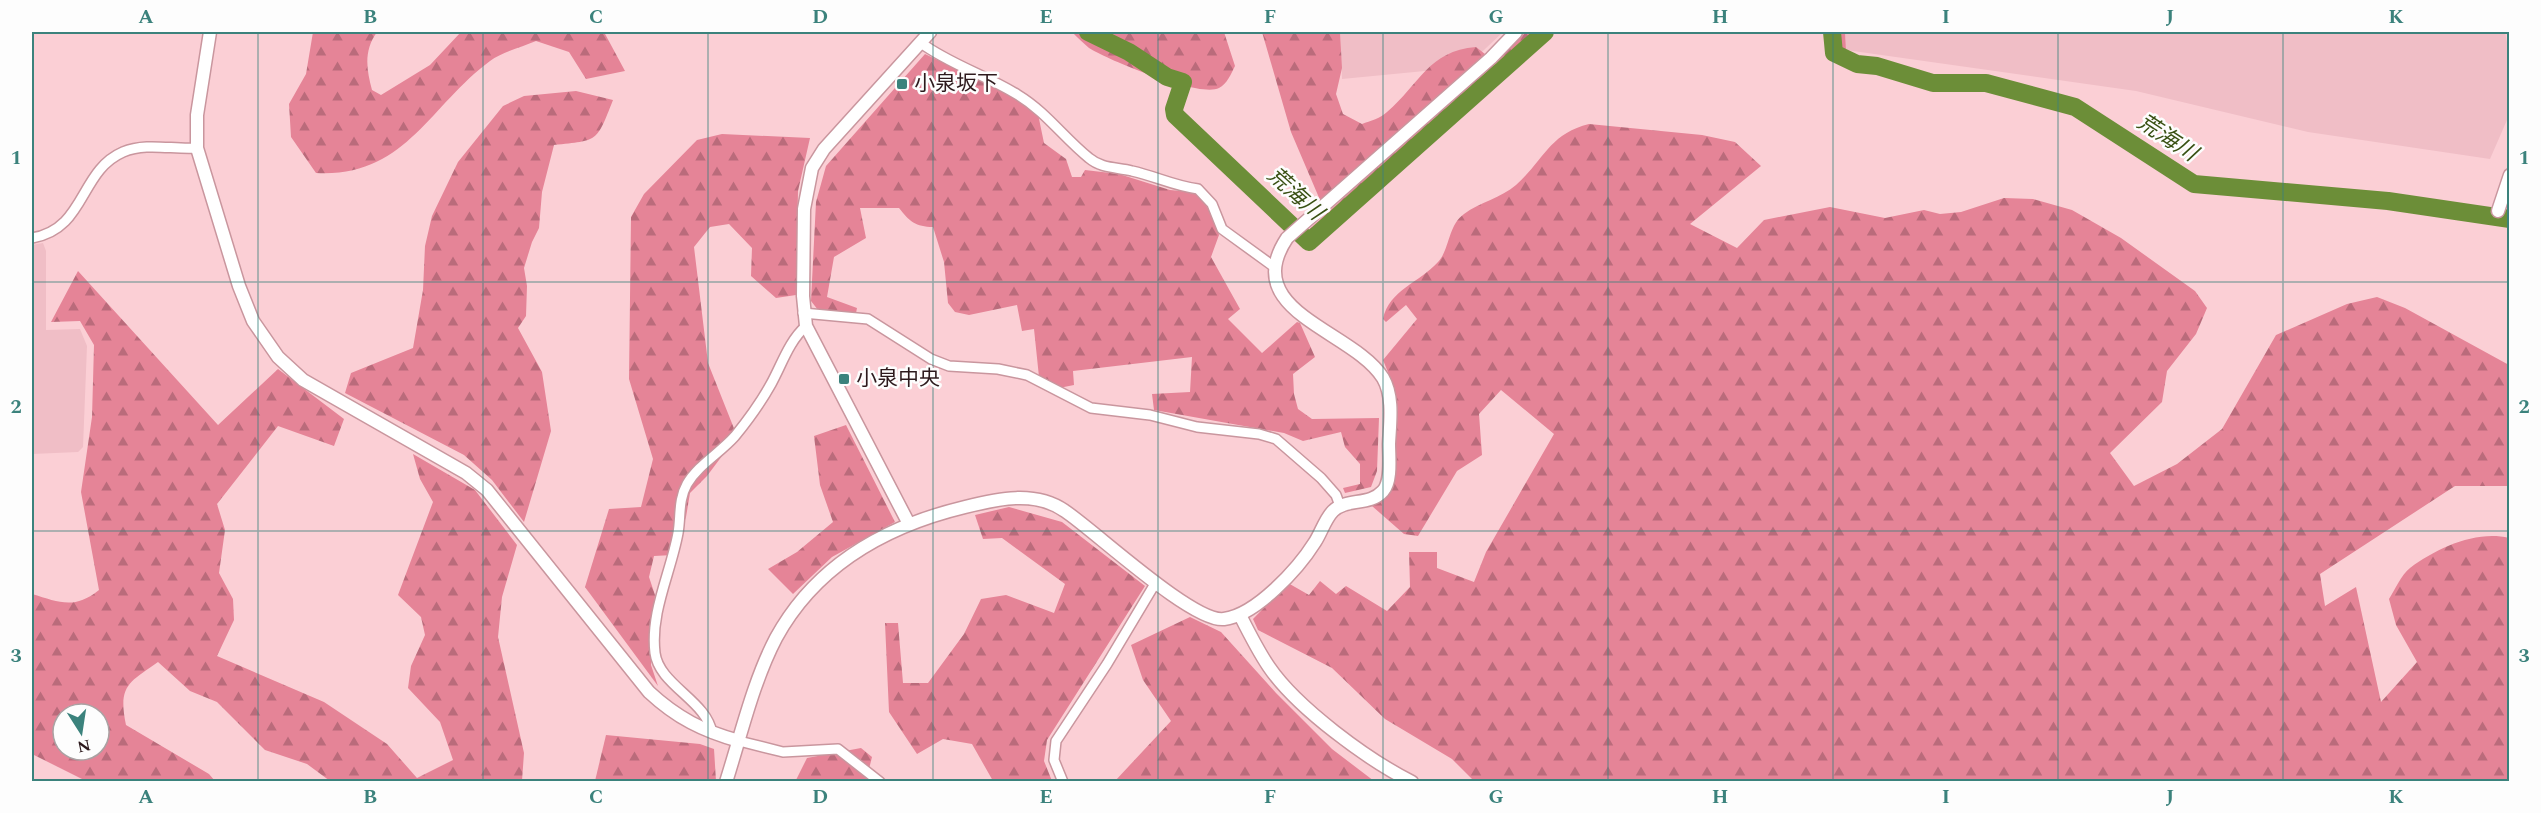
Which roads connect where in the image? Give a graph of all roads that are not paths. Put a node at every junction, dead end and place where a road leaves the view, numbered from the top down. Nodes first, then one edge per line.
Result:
1 (210, 32) edge
2 (930, 32) edge
3 (1516, 32) edge
4 (921, 43) junction
5 (197, 148) junction
6 (2510, 175) edge
7 (2498, 212) dead end
8 (32, 238) edge
9 (1274, 266) junction
10 (803, 313) junction
11 (806, 326) junction
12 (1340, 506) junction
13 (909, 524) junction
14 (1156, 582) junction
15 (1240, 615) junction
16 (712, 733) junction
17 (739, 741) junction
18 (726, 782) edge
19 (880, 782) edge
20 (1063, 782) edge
21 (1412, 782) edge

1 - 5 street
2 - 4 street
3 - 9 street
4 - 9 street
4 - 10 street
5 - 8 street
5 - 16 street
6 - 7 street
9 - 12 street
10 - 11 street
10 - 12 street
11 - 13 street
11 - 16 street
12 - 15 street
13 - 14 street
13 - 17 street
14 - 15 street
14 - 20 street
15 - 21 street
16 - 17 street
17 - 18 street
17 - 19 street

